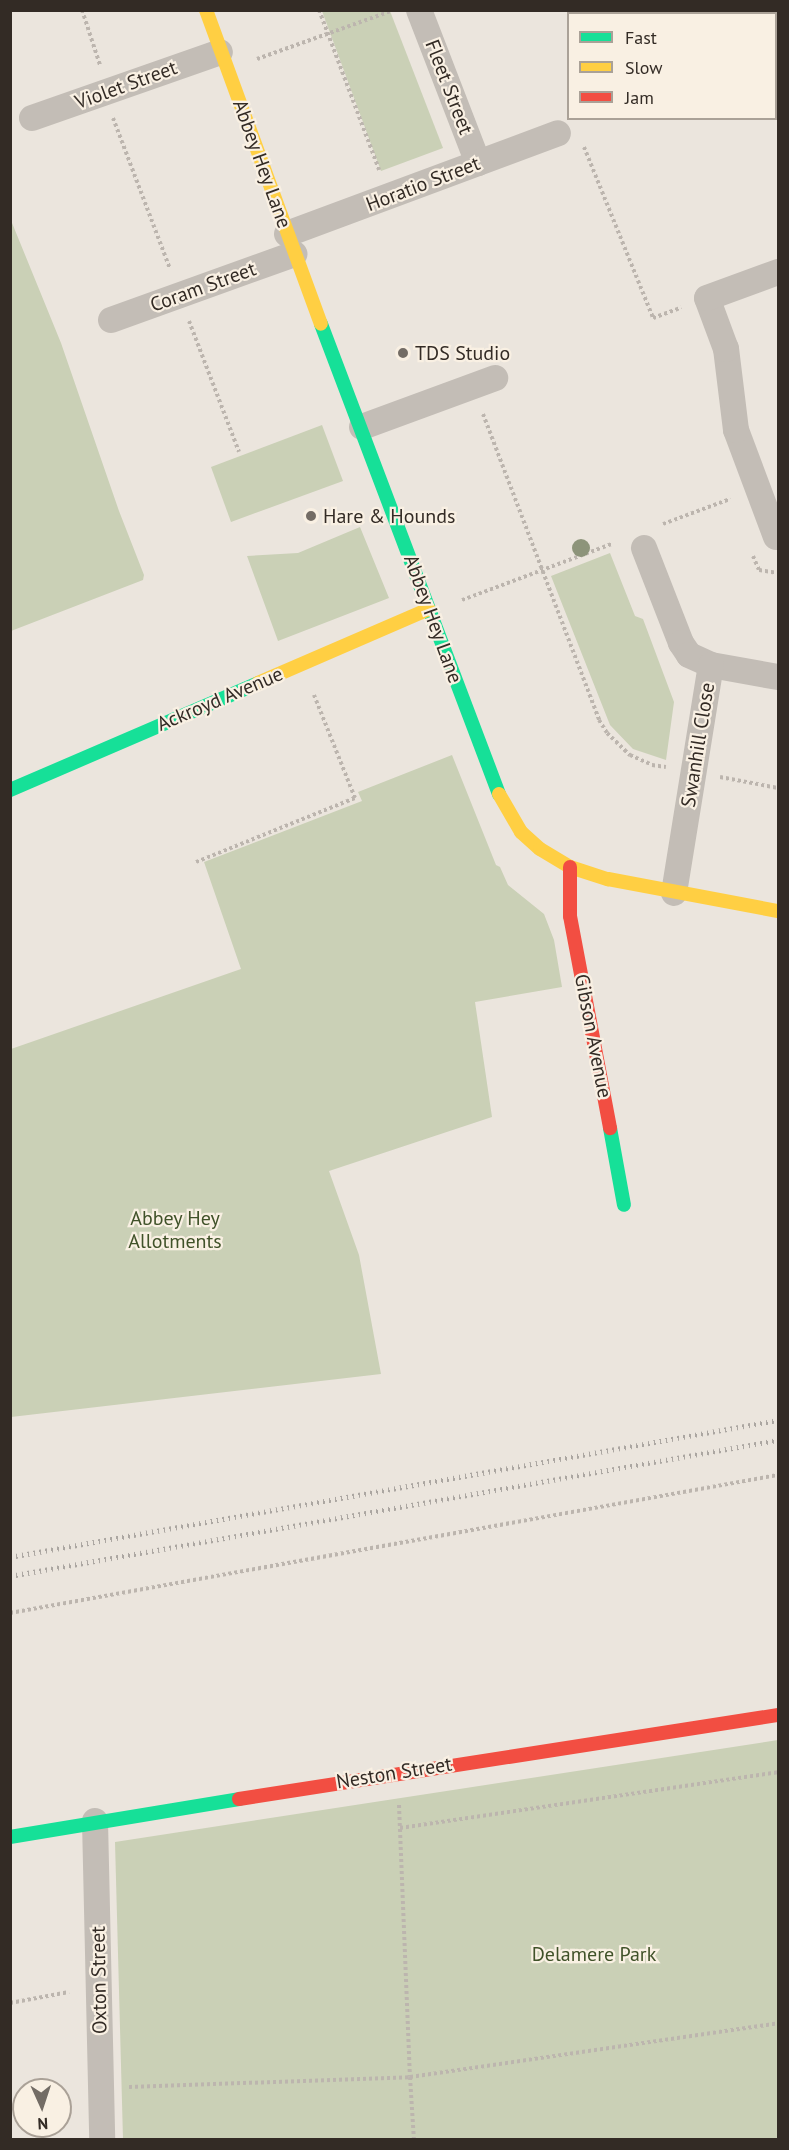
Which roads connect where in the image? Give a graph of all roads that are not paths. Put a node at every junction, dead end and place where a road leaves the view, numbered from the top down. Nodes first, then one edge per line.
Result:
1 (206, 10) edge
2 (419, 10) edge
3 (224, 61) junction
4 (32, 118) dead end
5 (558, 133) road end
6 (478, 163) junction
7 (291, 244) junction
8 (778, 272) edge
9 (111, 320) dead end
10 (495, 378) dead end
11 (362, 427) junction
12 (776, 537) dead end
13 (644, 548) dead end
14 (429, 610) junction
15 (711, 665) junction
16 (778, 677) edge
17 (10, 790) edge
18 (570, 867) junction
19 (674, 892) junction
20 (778, 911) edge
21 (624, 1205) dead end
22 (778, 1715) edge
23 (95, 1821) junction
24 (10, 1837) edge
25 (102, 2139) edge

1 - 3 street, Abbey Hey Lane
2 - 6 street, Fleet Street
3 - 4 street, Violet Street
3 - 7 street, Abbey Hey Lane
5 - 6 street, Horatio Street
6 - 7 street, Horatio Street
7 - 9 street, Coram Street
7 - 11 street, Abbey Hey Lane
8 - 12 street
10 - 11 street
11 - 14 street, Abbey Hey Lane
13 - 15 street, Swanhill Close
14 - 17 street, Ackroyd Avenue
14 - 18 street, Abbey Hey Lane
15 - 16 street
15 - 19 street, Swanhill Close
18 - 19 street, Abbey Hey Lane
18 - 21 street, Gibson Avenue
19 - 20 street, Abbey Hey Lane
22 - 23 street, Neston Street
23 - 24 street, Neston Street
23 - 25 street, Oxton Street

